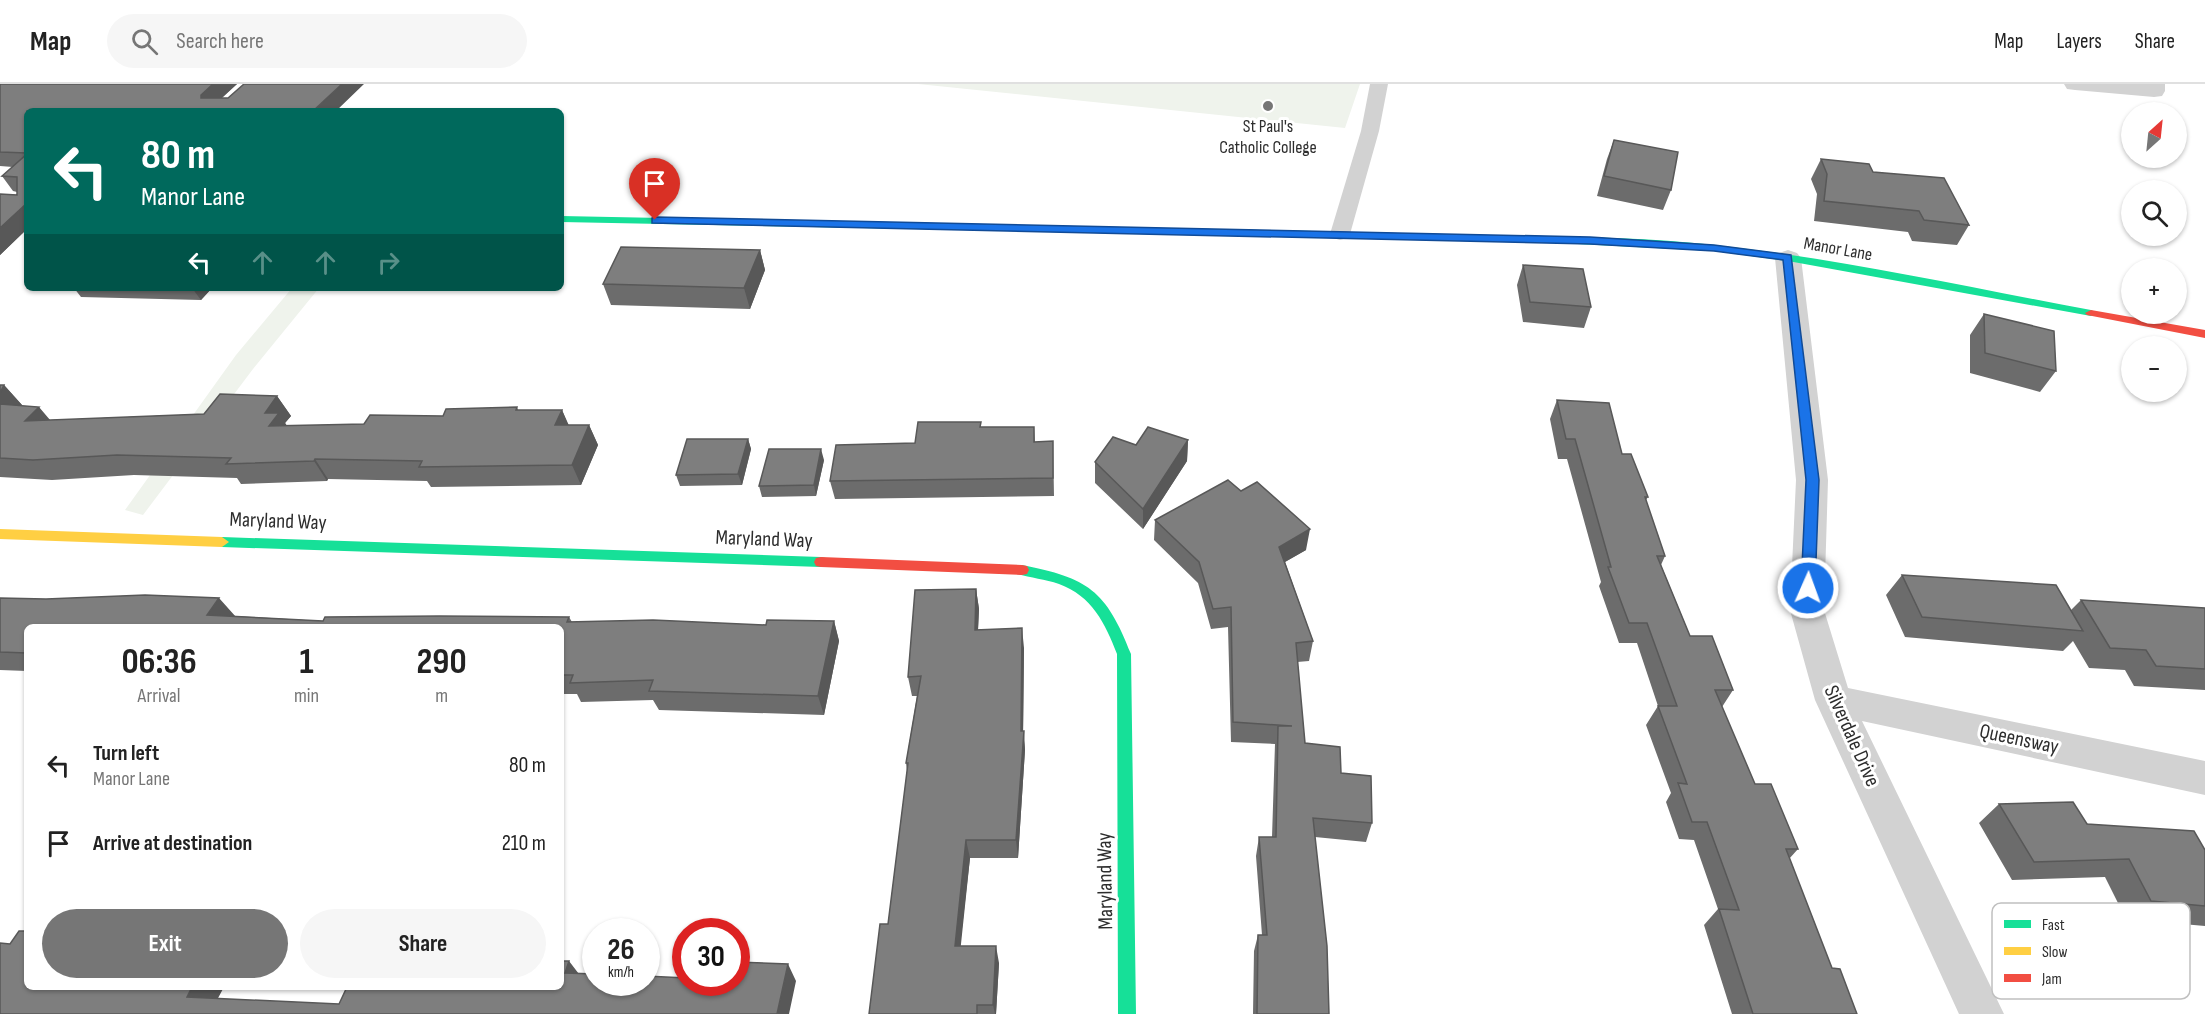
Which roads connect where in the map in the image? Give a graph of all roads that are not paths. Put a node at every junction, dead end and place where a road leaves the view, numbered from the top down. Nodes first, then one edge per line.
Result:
1 (1379, 84) edge
2 (2075, 84) edge
3 (2154, 84) edge
4 (564, 219) edge
5 (1340, 234) junction
6 (1788, 258) junction
7 (2205, 334) edge
8 (0, 534) edge
9 (1833, 700) junction
10 (2205, 778) edge
11 (1127, 1014) edge
12 (1982, 1014) edge

1 - 5 lane
2 - 3 street
4 - 5 street, Manor Lane
5 - 6 street, Manor Lane
6 - 7 street, Manor Lane
6 - 9 street, Silverdale Drive
8 - 11 street, Maryland Way
9 - 10 street, Queensway
9 - 12 street, Silverdale Drive

